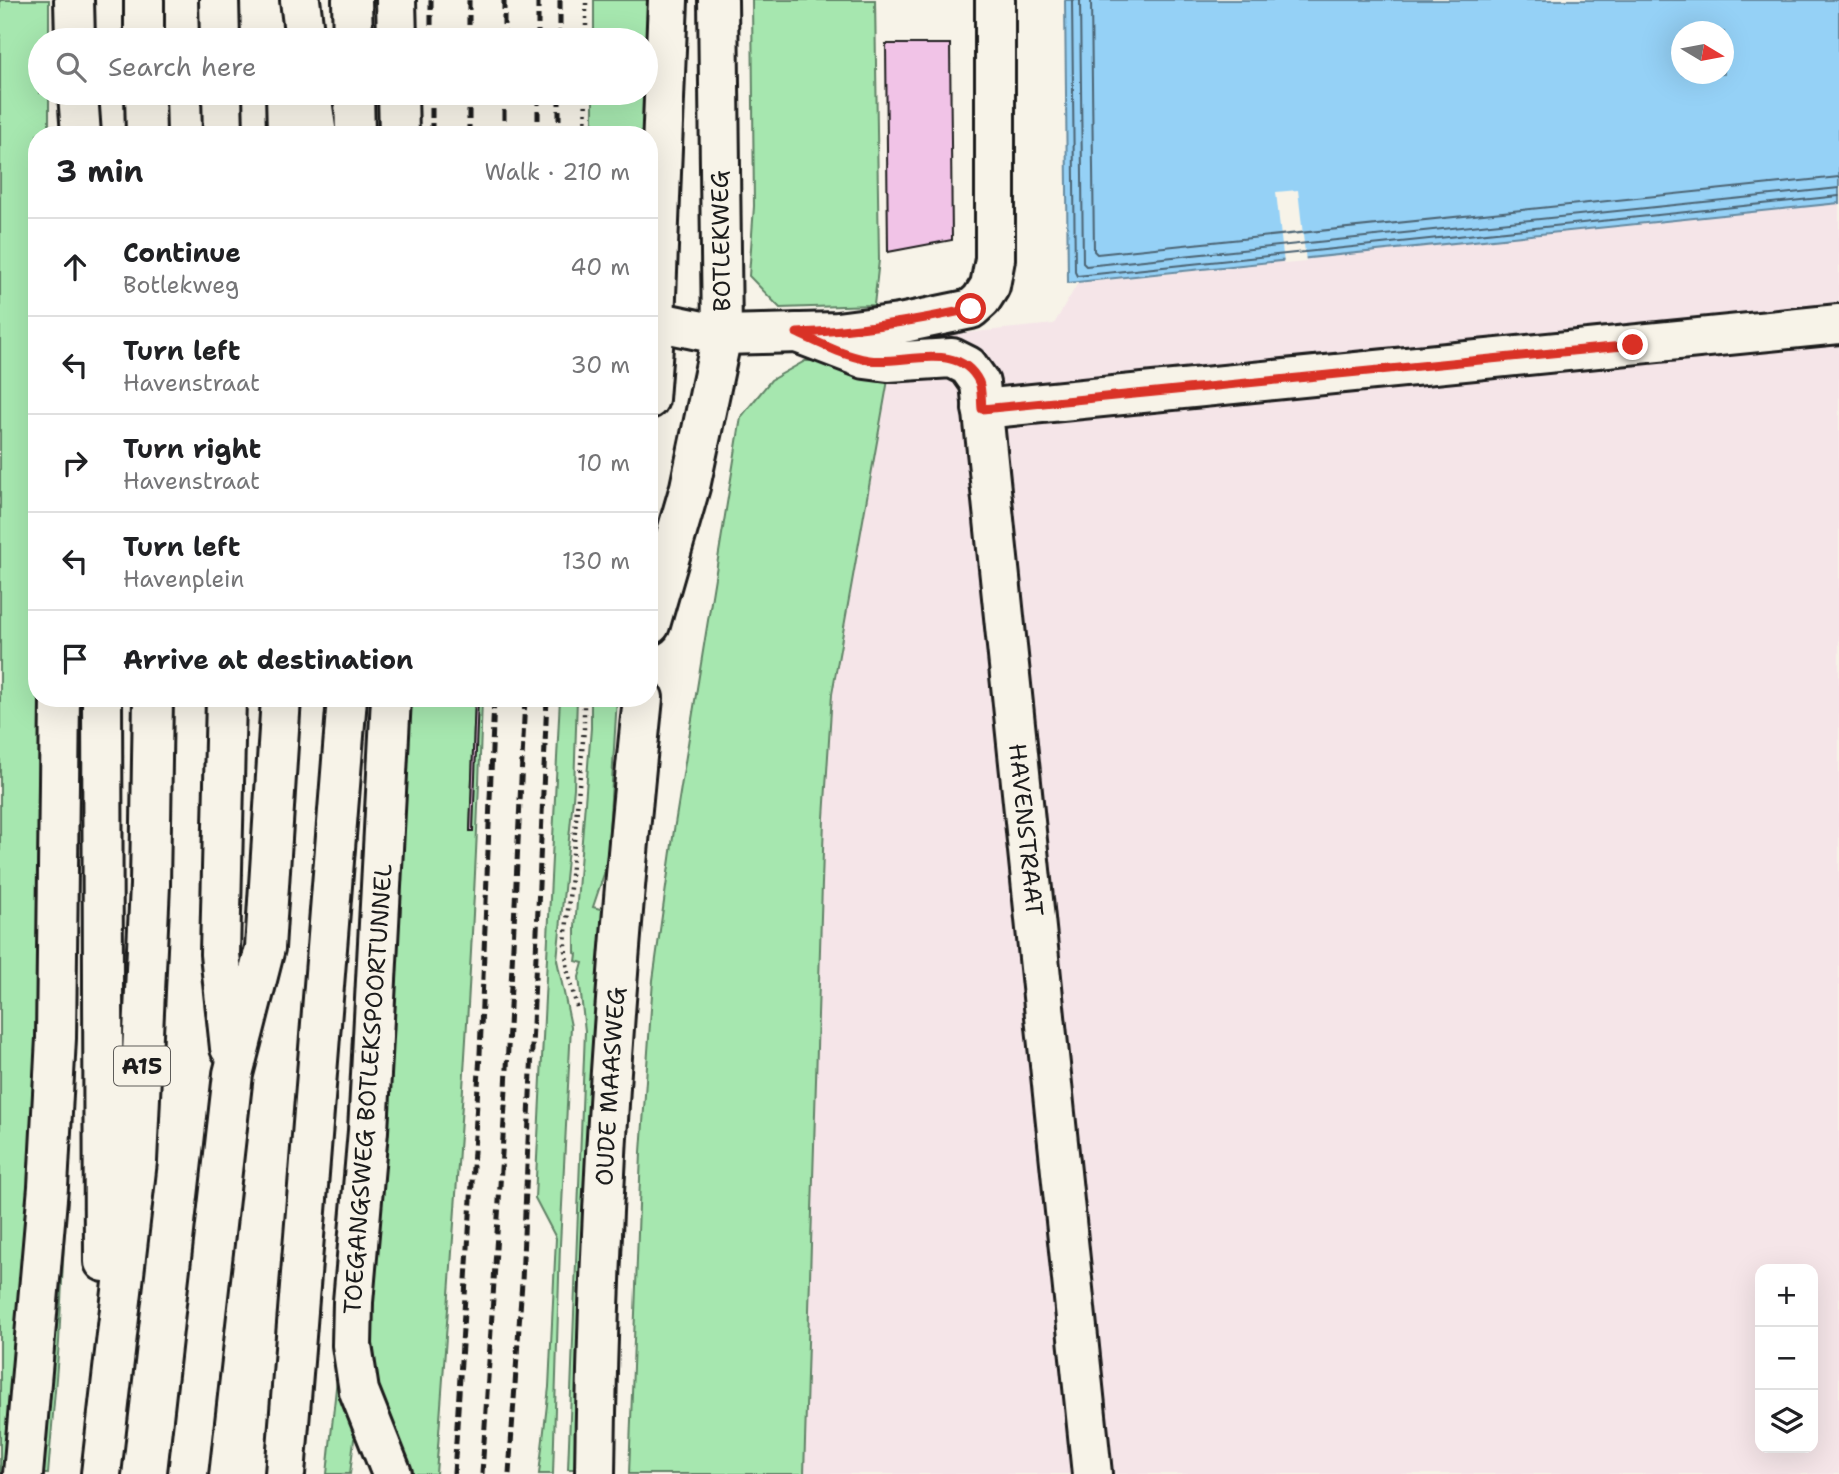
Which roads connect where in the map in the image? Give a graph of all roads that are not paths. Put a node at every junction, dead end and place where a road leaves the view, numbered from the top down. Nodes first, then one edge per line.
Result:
1 (75, 0) edge
2 (144, 0) edge
3 (219, 0) edge
4 (284, 0) edge
5 (300, 0) edge
6 (352, 0) edge
7 (396, 0) edge
8 (668, 0) edge
9 (718, 0) edge
10 (995, 0) edge
11 (75, 28) edge
12 (144, 28) edge
13 (220, 28) edge
14 (285, 28) edge
15 (304, 28) edge
16 (353, 28) edge
17 (397, 28) edge
18 (75, 105) edge
19 (77, 105) edge
20 (145, 105) edge
21 (222, 105) edge
22 (286, 105) edge
23 (313, 105) edge
24 (354, 105) edge
25 (398, 105) edge
26 (73, 126) edge
27 (80, 126) edge
28 (146, 126) edge
29 (223, 126) edge
30 (287, 126) edge
31 (316, 126) edge
32 (355, 126) edge
33 (399, 126) edge
34 (658, 247) edge
35 (658, 322) edge
36 (1839, 324) edge
37 (797, 333) junction
38 (722, 335) junction
39 (982, 409) junction
40 (658, 597) edge
41 (60, 707) edge
42 (102, 707) edge
43 (153, 707) edge
44 (226, 707) edge
45 (280, 707) edge
46 (330, 707) edge
47 (345, 707) edge
48 (391, 707) edge
49 (642, 707) edge
50 (327, 959) junction
51 (233, 1074) junction
52 (105, 1432) junction
53 (23, 1474) edge
54 (100, 1474) edge
55 (188, 1474) edge
56 (285, 1474) edge
57 (391, 1474) edge
58 (595, 1474) edge
59 (1092, 1474) edge

1 - 11 main road
2 - 12 main road
3 - 13 main road
4 - 14 main road
5 - 15 main road
6 - 16 main road
7 - 17 main road
8 - 34 main road
9 - 38 main road, BOTLEKWEG
10 - 37 main road, BOTLEKWEG
18 - 26 main road
19 - 27 main road
20 - 28 main road
21 - 29 main road
22 - 30 main road
23 - 31 main road
24 - 32 main road
25 - 33 main road
35 - 38 main road
36 - 39 main road
37 - 38 main road, BOTLEKWEG
37 - 39 main road, HAVENSTRAAT
38 - 40 main road
39 - 59 main road, HAVENSTRAAT
41 - 53 main road
42 - 52 main road, A15
43 - 52 main road, A15
44 - 51 main road
45 - 51 main road
46 - 50 main road
47 - 50 main road
48 - 57 main road, TOEGANGSWEG BOTLEKSPOORTUNNEL
49 - 58 main road, OUDE MAASWEG
50 - 56 main road
51 - 55 main road
52 - 54 main road, A15

